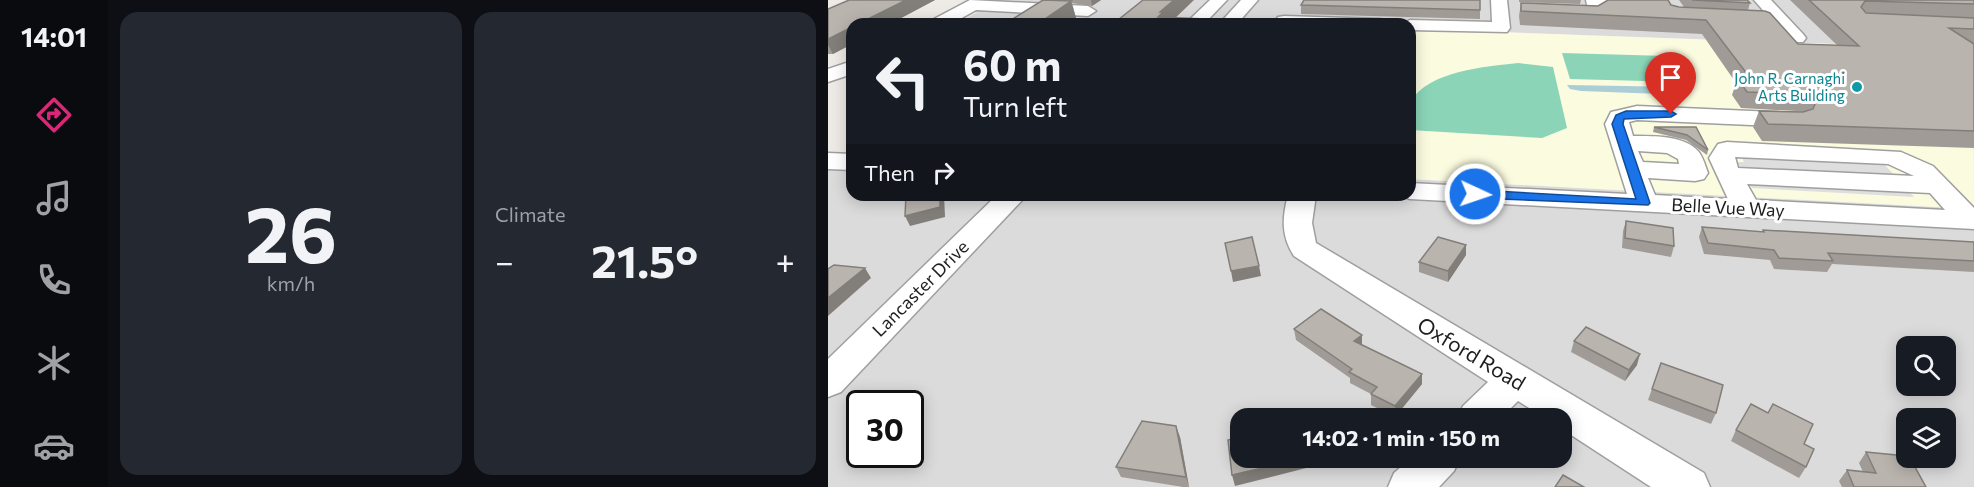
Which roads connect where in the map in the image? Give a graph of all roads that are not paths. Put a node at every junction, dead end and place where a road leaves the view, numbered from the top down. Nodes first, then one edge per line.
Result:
1 (1219, 0) edge
2 (1250, 0) edge
3 (1500, 0) edge
4 (1762, 0) edge
5 (1592, 1) edge
6 (977, 3) edge
7 (1659, 5) edge
8 (1294, 7) dead end
9 (1088, 11) dead end
10 (1574, 11) edge
11 (949, 18) edge
12 (1200, 18) edge
13 (1234, 18) edge
14 (1286, 18) edge
15 (1416, 25) edge
16 (1797, 38) dead end
17 (1796, 120) edge
18 (1624, 143) junction
19 (828, 161) edge
20 (846, 162) edge
21 (1633, 169) junction
22 (1416, 191) edge
23 (1007, 201) edge
24 (1301, 201) edge
25 (1644, 203) junction
26 (1746, 208) junction
27 (1972, 220) edge
28 (1515, 380) junction
29 (828, 382) edge
30 (1487, 408) edge
31 (1429, 468) edge
32 (1410, 487) edge
33 (1688, 487) edge

1 - 12 street
2 - 13 street
3 - 15 street
4 - 16 street
5 - 7 street
5 - 10 street
6 - 9 street
6 - 11 street
8 - 14 street
17 - 18 street
18 - 21 street
18 - 21 street
19 - 20 street
21 - 25 street
22 - 25 street, Belle Vue Way
23 - 29 street, Lancaster Drive
24 - 28 street, Oxford Road
25 - 26 street, Belle Vue Way
26 - 27 street, Belle Vue Way
26 - 27 street
28 - 30 street
28 - 33 street, Oxford Road
31 - 32 street

